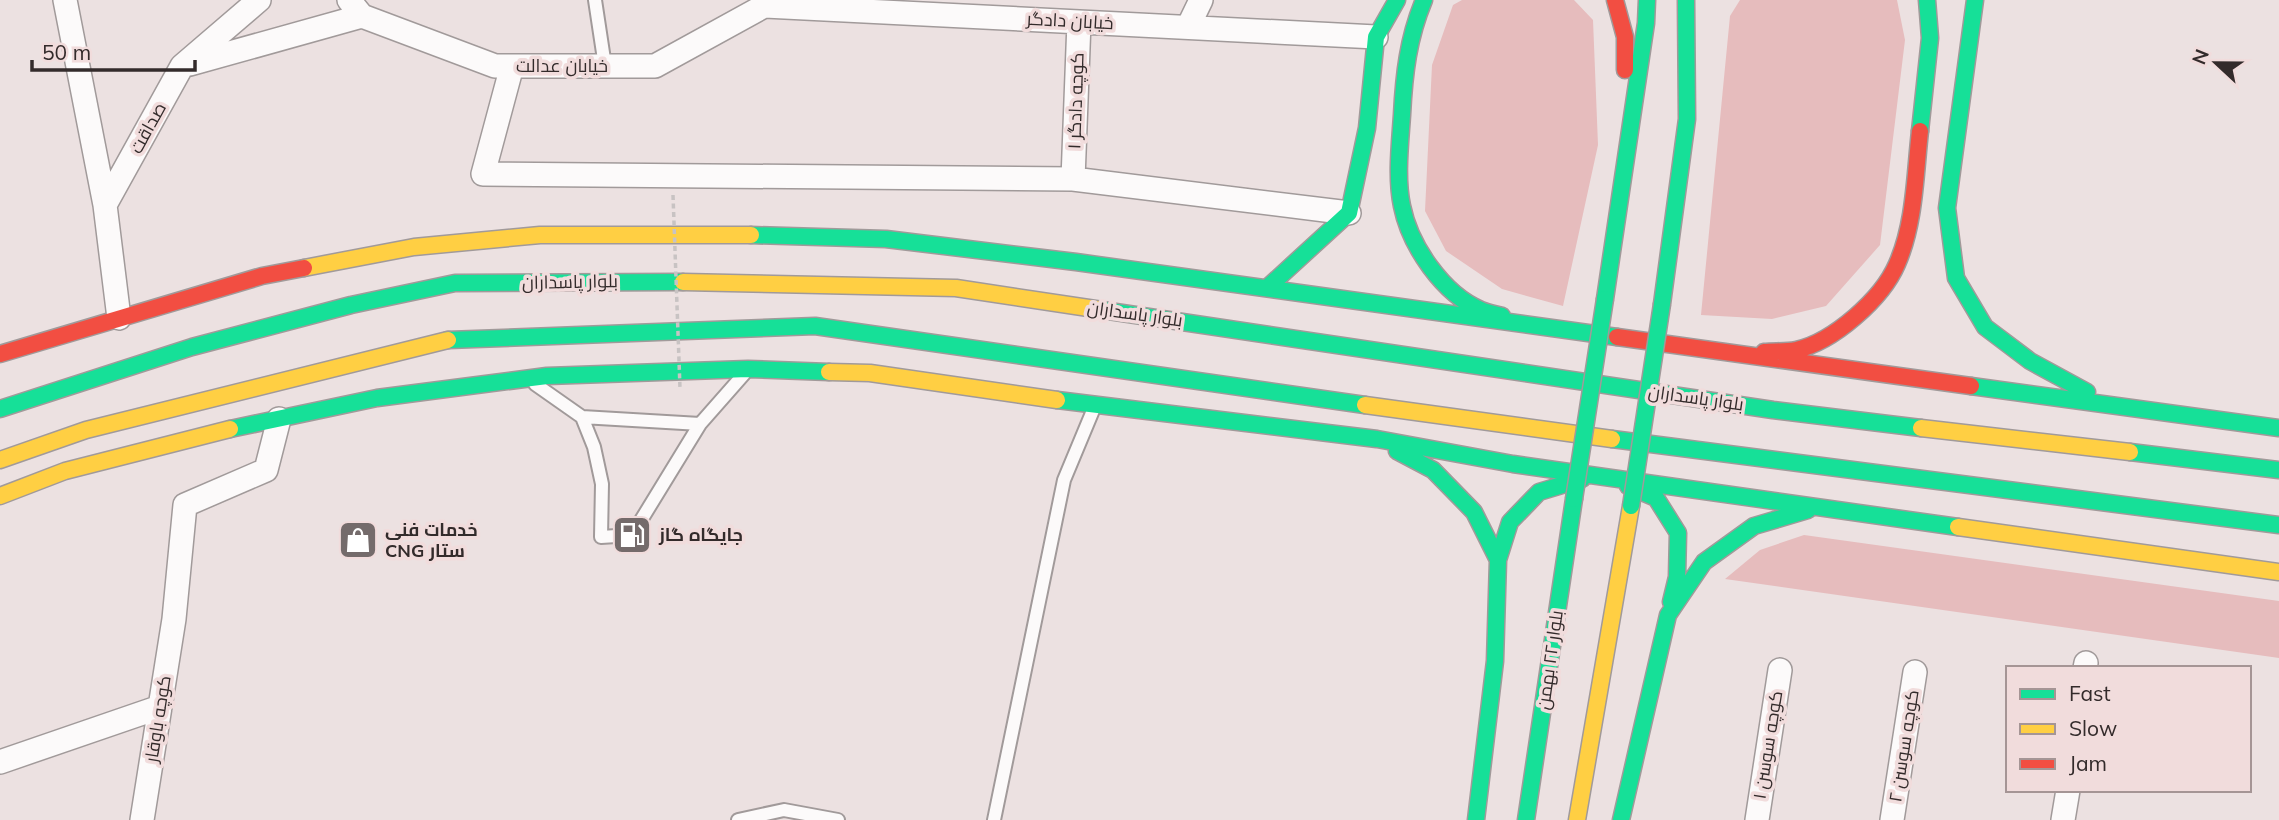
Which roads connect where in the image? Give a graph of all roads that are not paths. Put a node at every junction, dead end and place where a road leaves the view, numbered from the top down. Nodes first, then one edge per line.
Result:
1 (65, 0) edge
2 (259, 0) edge
3 (595, 0) edge
4 (1200, 0) edge
5 (1397, 0) edge
6 (1424, 0) edge
7 (1615, 0) edge
8 (1647, 0) edge
9 (1686, 0) edge
10 (1927, 0) edge
11 (1975, 0) edge
12 (770, 3) edge
13 (356, 8) edge
14 (1020, 9) edge
15 (1702, 10) dead end
16 (1079, 22) junction
17 (1188, 27) junction
18 (1376, 37) junction
19 (182, 66) junction
20 (512, 66) junction
21 (605, 66) junction
22 (1687, 119) junction
23 (1626, 159) junction
24 (1073, 179) junction
25 (105, 205) junction
26 (1349, 213) junction
27 (886, 239) junction
28 (478, 242) junction
29 (444, 259) dead end
30 (916, 260) dead end
31 (936, 274) dead end
32 (409, 276) dead end
33 (956, 288) junction
34 (1267, 288) junction
35 (351, 305) junction
36 (119, 318) junction
37 (1534, 325) junction
38 (0, 354) edge
39 (1747, 354) junction
40 (748, 369) junction
41 (526, 378) junction
42 (2110, 404) junction
43 (1096, 405) junction
44 (0, 409) edge
45 (582, 417) junction
46 (279, 419) junction
47 (701, 424) junction
48 (2279, 428) edge
49 (1377, 439) junction
50 (0, 460) edge
51 (2279, 470) edge
52 (0, 495) edge
53 (1817, 507) junction
54 (2279, 524) edge
55 (1498, 560) junction
56 (2279, 572) edge
57 (1668, 615) junction
58 (1780, 670) dead end
59 (1915, 672) dead end
60 (160, 707) junction
61 (0, 762) edge
62 (2068, 792) edge
63 (142, 820) edge
64 (738, 820) edge
65 (838, 820) edge
66 (995, 820) edge
67 (1476, 820) edge
68 (1526, 820) edge
69 (1577, 820) edge
70 (1621, 820) edge
71 (1757, 820) edge
72 (1892, 820) edge
73 (2063, 820) edge

1 - 25 street
2 - 19 street, صداقت
3 - 21 lane
4 - 17 street
5 - 18 main road
6 - 37 main road
7 - 23 main road
8 - 23 main road
9 - 22 main road
10 - 39 main road
11 - 42 main road
12 - 14 street, خیابان دادگر
12 - 21 street, خیابان عدالت
13 - 19 street
13 - 20 street, خیابان عدالت
14 - 16 street, خیابان دادگر
15 - 22 main road
16 - 17 street, خیابان دادگر
16 - 24 street, کوچه دادگر ۱
17 - 18 street, خیابان دادگر
18 - 26 main road
19 - 25 street, صداقت
20 - 21 street, خیابان عدالت
20 - 24 street
22 - 69 main road, bridge
23 - 68 main road, بلوار ۲۲ بهمن, bridge
24 - 26 street
25 - 36 street
26 - 34 main road
27 - 28 main road
27 - 30 main road
27 - 34 main road
28 - 29 main road
28 - 36 main road
31 - 33 main road
32 - 35 main road
33 - 35 main road, بلوار پاسداران
33 - 51 main road, بلوار پاسداران
34 - 37 main road
35 - 44 main road, بلوار پاسداران
36 - 38 main road
37 - 39 main road
39 - 42 main road
40 - 41 main road
40 - 43 main road
40 - 47 lane
41 - 45 lane
41 - 46 main road
42 - 48 main road
43 - 49 main road
43 - 66 lane
45 - 47 lane
45 - 47 lane
46 - 52 main road
46 - 60 street, کوچه باوقار
49 - 53 main road
49 - 55 main road
50 - 54 main road
53 - 56 main road
53 - 57 main road
55 - 57 main road
55 - 67 main road
57 - 70 main road
58 - 71 street, کوچه سوسن ۱
59 - 72 street, کوچه سوسن ۲
60 - 61 street
60 - 63 street, کوچه باوقار
62 - 73 street
64 - 65 lane

